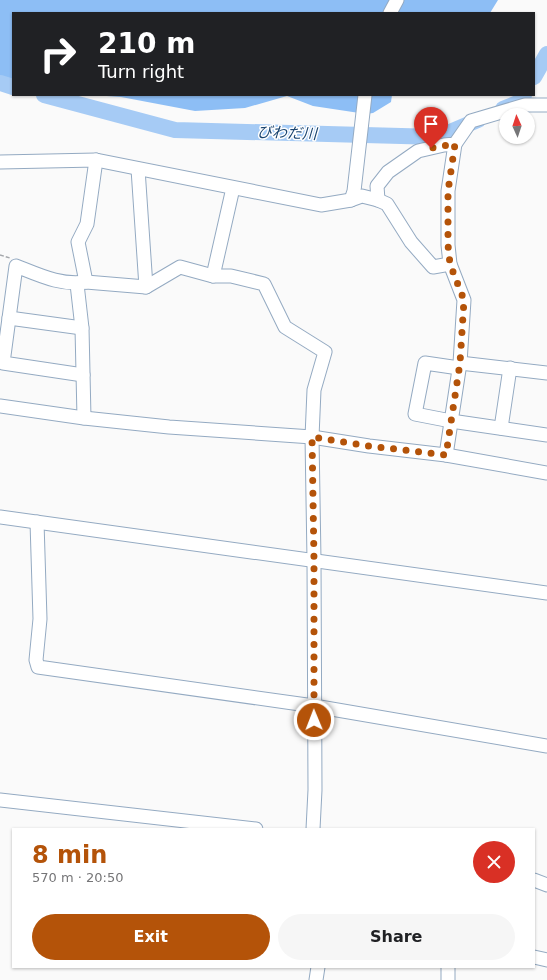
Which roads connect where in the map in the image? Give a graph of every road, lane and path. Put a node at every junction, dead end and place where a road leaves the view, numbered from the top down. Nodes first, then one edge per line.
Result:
1 (397, 0) edge
2 (391, 12) edge
3 (365, 96) edge
4 (547, 105) edge
5 (455, 144) junction
6 (96, 160) junction
7 (0, 162) edge
8 (138, 169) junction
9 (233, 188) junction
10 (351, 200) junction
11 (378, 200) junction
12 (450, 264) junction
13 (213, 276) junction
14 (81, 283) junction
15 (146, 287) junction
16 (9, 318) junction
17 (82, 328) junction
18 (460, 365) junction
19 (510, 368) junction
20 (547, 372) edge
21 (83, 375) junction
22 (0, 406) edge
23 (84, 418) junction
24 (451, 421) junction
25 (501, 428) junction
26 (547, 435) edge
27 (312, 437) junction
28 (446, 455) junction
29 (547, 473) edge
30 (0, 517) edge
31 (37, 522) junction
32 (314, 560) junction
33 (547, 593) edge
34 (314, 706) junction
35 (547, 746) edge
36 (0, 800) edge
37 (247, 828) edge
38 (313, 828) edge
39 (535, 880) edge
40 (547, 885) edge
41 (535, 957) edge
42 (547, 960) edge
43 (318, 968) edge
44 (448, 968) edge
45 (316, 980) edge
46 (448, 980) edge

1 - 2 street
3 - 10 street
4 - 5 street
5 - 11 street
5 - 12 street
6 - 7 street
6 - 8 street
6 - 14 street
8 - 9 street
8 - 15 street
9 - 10 street
9 - 13 street
10 - 11 street
11 - 12 street
12 - 18 street
13 - 15 street
13 - 27 street
14 - 15 street
14 - 16 street
14 - 17 street
16 - 17 street
16 - 21 street
17 - 21 street
18 - 19 street
18 - 24 street
18 - 24 street
19 - 20 street
19 - 25 street
21 - 23 street
22 - 23 street
23 - 27 street
24 - 25 street
24 - 28 street
25 - 26 street
27 - 28 street
27 - 32 street
28 - 29 street
30 - 31 street
31 - 32 street
31 - 34 street
32 - 33 street
32 - 34 street
34 - 35 street
34 - 38 street
36 - 37 street
39 - 40 street
41 - 42 street
43 - 45 street
44 - 46 street

